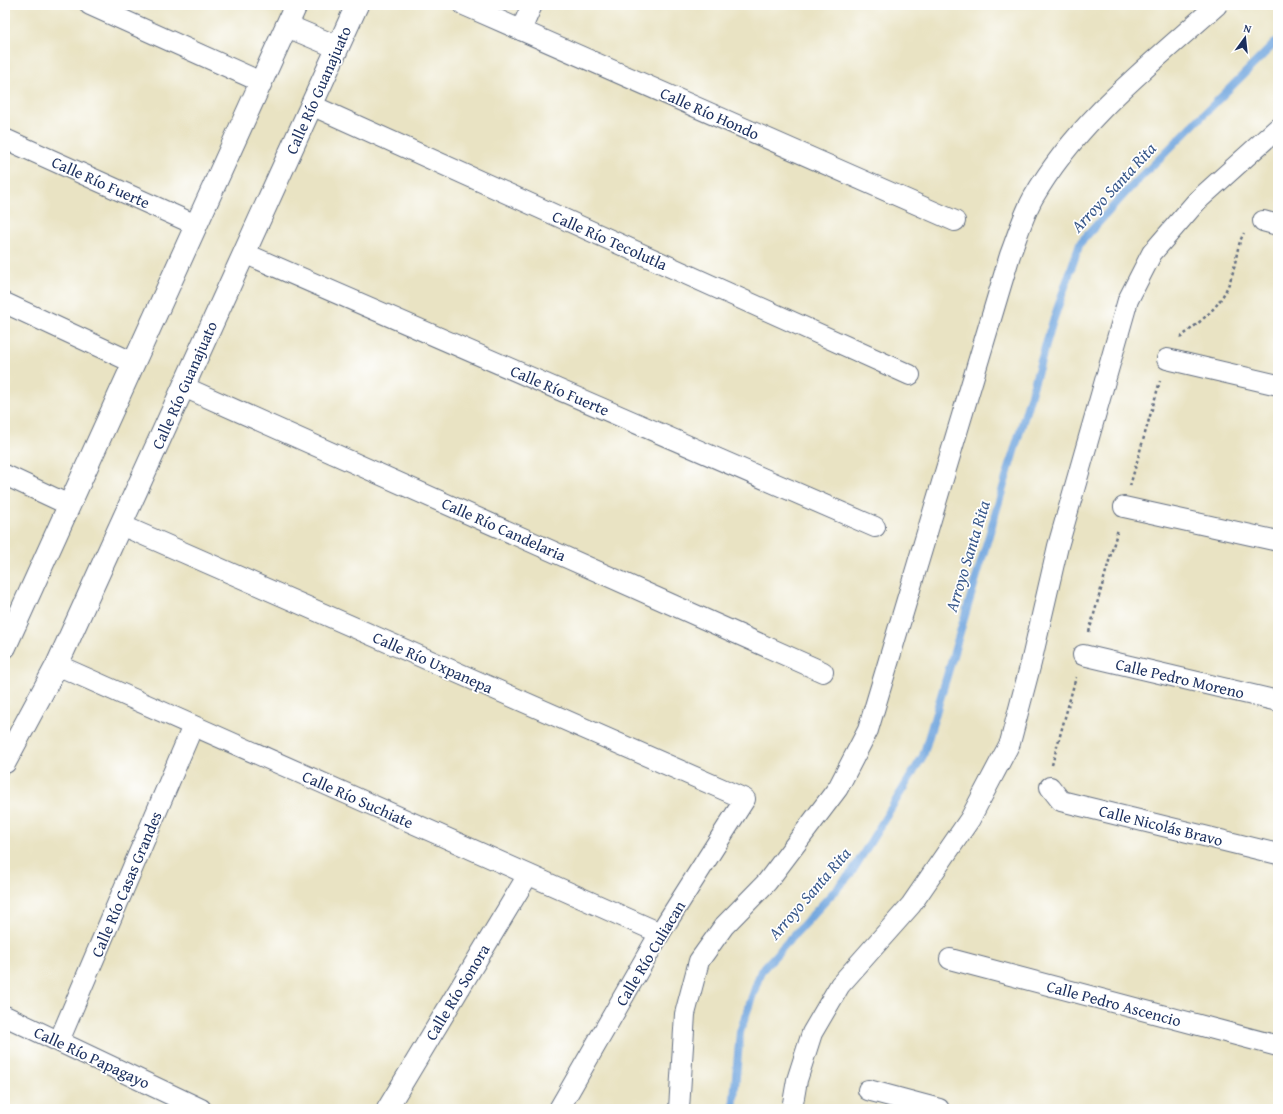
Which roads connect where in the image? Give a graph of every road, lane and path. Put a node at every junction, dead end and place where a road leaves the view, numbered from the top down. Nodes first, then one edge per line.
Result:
1 (90, 5) edge
2 (296, 5) edge
3 (356, 5) edge
4 (464, 5) edge
5 (532, 5) edge
6 (1217, 5) edge
7 (287, 26) junction
8 (521, 30) junction
9 (337, 47) junction
10 (261, 82) junction
11 (311, 105) junction
12 (1278, 128) edge
13 (5, 139) edge
14 (955, 221) dead end
15 (196, 225) junction
16 (244, 253) junction
17 (5, 303) edge
18 (1166, 359) dead end
19 (134, 363) junction
20 (910, 374) dead end
21 (1278, 385) edge
22 (184, 387) junction
23 (5, 475) edge
24 (69, 505) junction
25 (1124, 506) dead end
26 (121, 525) junction
27 (876, 526) dead end
28 (1278, 541) edge
29 (6, 644) edge
30 (1083, 655) dead end
31 (56, 665) junction
32 (823, 672) dead end
33 (1278, 701) edge
34 (193, 726) junction
35 (5, 762) edge
36 (1050, 787) dead end
37 (745, 799) joint
38 (1278, 854) edge
39 (528, 875) junction
40 (660, 933) junction
41 (950, 959) dead end
42 (5, 1016) edge
43 (59, 1041) junction
44 (1278, 1046) edge
45 (868, 1090) dead end
46 (201, 1109) edge
47 (387, 1109) edge
48 (559, 1109) edge
49 (679, 1109) edge
50 (792, 1109) edge
51 (939, 1109) edge

1 - 10 street
2 - 7 street
3 - 9 street, Calle Río Guanajuato
4 - 8 street, Calle Río Hondo
5 - 8 street
6 - 49 street
7 - 9 street
7 - 10 street
8 - 14 street, Calle Río Hondo
9 - 11 street, Calle Río Guanajuato
10 - 15 street
11 - 16 street, Calle Río Guanajuato
11 - 20 street, Calle Río Tecolutla
12 - 50 street
13 - 15 street, Calle Río Fuerte
15 - 19 street
16 - 22 street, Calle Río Guanajuato
16 - 27 street, Calle Río Fuerte
17 - 19 street
18 - 21 street
19 - 24 street
22 - 26 street, Calle Río Guanajuato
22 - 32 street, Calle Río Candelaria
23 - 24 street
24 - 29 street
25 - 28 street
26 - 31 street, Calle Río Guanajuato
26 - 37 street, Calle Río Uxpanepa
30 - 33 street, Calle Pedro Moreno
31 - 34 street, Calle Río Suchiate
31 - 35 street, Calle Río Guanajuato
34 - 39 street, Calle Río Suchiate
34 - 43 street, Calle Río Casas Grandes
36 - 38 street, Calle Nicolás Bravo
37 - 40 street, Calle Río Culiacan
39 - 40 street, Calle Río Suchiate
39 - 47 street, Calle Río Sonora
40 - 48 street, Calle Río Culiacan
41 - 44 street, Calle Pedro Ascencio
42 - 43 street, Calle Río Papagayo
43 - 46 street, Calle Río Papagayo
45 - 51 street

